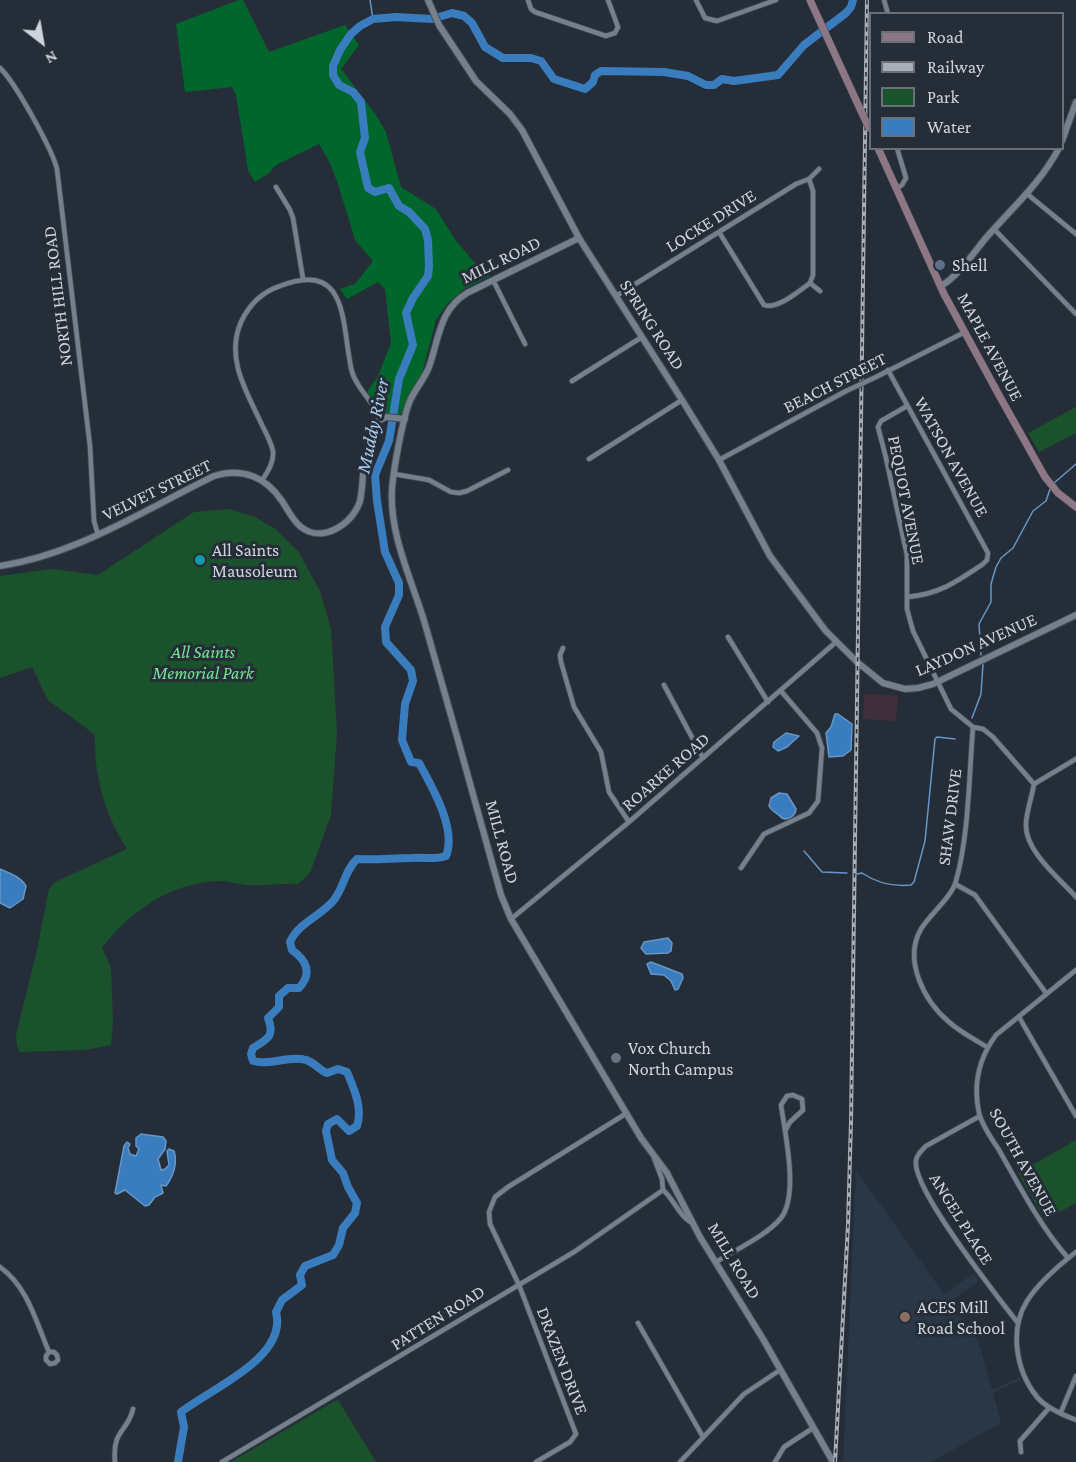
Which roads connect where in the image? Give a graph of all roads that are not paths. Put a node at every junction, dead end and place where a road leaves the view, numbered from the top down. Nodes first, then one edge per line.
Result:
1 (428, 0) edge
2 (528, 0) edge
3 (608, 0) edge
4 (696, 0) edge
5 (776, 0) edge
6 (810, 0) edge
7 (0, 68) edge
8 (1076, 102) edge
9 (869, 128) edge
10 (1064, 135) edge
11 (879, 150) edge
12 (898, 150) edge
13 (1058, 150) edge
14 (819, 168) dead end
15 (809, 179) junction
16 (276, 187) dead end
17 (896, 189) junction
18 (1026, 193) junction
19 (994, 229) junction
20 (718, 232) junction
21 (1076, 234) edge
22 (579, 238) junction
23 (303, 279) junction
24 (493, 280) junction
25 (810, 284) junction
26 (941, 286) junction
27 (820, 291) dead end
28 (616, 296) junction
29 (1076, 314) edge
30 (965, 332) junction
31 (642, 337) junction
32 (525, 344) dead end
33 (888, 370) junction
34 (573, 381) dead end
35 (682, 400) junction
36 (907, 406) junction
37 (380, 418) junction
38 (402, 419) junction
39 (589, 459) dead end
40 (718, 460) junction
41 (508, 470) dead end
42 (394, 474) junction
43 (262, 480) junction
44 (1076, 507) edge
45 (98, 535) junction
46 (0, 566) edge
47 (907, 597) junction
48 (1076, 615) edge
49 (728, 638) dead end
50 (836, 642) junction
51 (564, 648) dead end
52 (857, 662) joint
53 (938, 681) junction
54 (664, 685) dead end
55 (781, 691) junction
56 (768, 702) junction
57 (974, 727) junction
58 (703, 758) junction
59 (1076, 759) edge
60 (1035, 784) junction
61 (629, 822) junction
62 (741, 868) dead end
63 (955, 884) junction
64 (1076, 897) edge
65 (511, 919) junction
66 (1076, 970) edge
67 (1070, 975) junction
68 (1076, 981) edge
69 (1046, 993) junction
70 (1019, 1017) junction
71 (987, 1047) junction
72 (627, 1113) junction
73 (980, 1116) junction
74 (1076, 1116) edge
75 (785, 1131) junction
76 (654, 1155) junction
77 (663, 1190) junction
78 (693, 1223) junction
79 (1076, 1252) edge
80 (1068, 1258) junction
81 (716, 1263) junction
82 (0, 1267) edge
83 (519, 1285) junction
84 (1017, 1322) junction
85 (638, 1323) dead end
86 (49, 1352) dead end
87 (780, 1370) junction
88 (1076, 1376) edge
89 (1049, 1408) junction
90 (134, 1409) dead end
91 (1061, 1412) junction
92 (1076, 1420) edge
93 (813, 1428) junction
94 (703, 1437) junction
95 (1021, 1452) dead end
96 (115, 1462) edge
97 (222, 1462) edge
98 (536, 1462) edge
99 (680, 1462) edge
100 (775, 1462) edge
101 (833, 1462) edge

1 - 22 street, SPRING ROAD
2 - 3 street
4 - 5 street
6 - 9 main road, bridge
7 - 45 street, NORTH HILL ROAD
8 - 10 street
11 - 17 main road, MAPLE AVENUE
12 - 17 street
13 - 18 street
14 - 15 street, LOCKE DRIVE
15 - 20 street, LOCKE DRIVE
15 - 25 street
16 - 23 street
17 - 26 main road, MAPLE AVENUE
18 - 19 street
18 - 21 street
19 - 26 street
19 - 29 street
20 - 25 street
20 - 28 street, LOCKE DRIVE
22 - 24 street, MILL ROAD
22 - 28 street, SPRING ROAD
23 - 37 street
23 - 43 street
24 - 32 street
24 - 38 street, MILL ROAD
25 - 27 street
26 - 30 main road, MAPLE AVENUE
28 - 31 street, SPRING ROAD
30 - 33 street, BEACH STREET
30 - 44 main road, MAPLE AVENUE
31 - 34 street
31 - 35 street, SPRING ROAD
33 - 36 street, WATSON AVENUE
33 - 40 street, BEACH STREET, bridge
35 - 39 street
35 - 40 street, SPRING ROAD
36 - 47 street, PEQUOT AVENUE
36 - 47 street, WATSON AVENUE
37 - 38 street
37 - 43 street
38 - 42 street, MILL ROAD
40 - 50 street, SPRING ROAD
41 - 42 street
42 - 65 street, MILL ROAD
43 - 45 street, VELVET STREET
45 - 46 street, VELVET STREET
47 - 53 street, PEQUOT AVENUE
48 - 53 street, LAYDON AVENUE
49 - 56 street
50 - 52 street, SPRING ROAD
50 - 55 street, ROARKE ROAD
51 - 61 street
52 - 53 street, LAYDON AVENUE
53 - 57 street, PEQUOT AVENUE
54 - 58 street
55 - 56 street, ROARKE ROAD
55 - 62 street
56 - 58 street, ROARKE ROAD
57 - 60 street, PEQUOT AVENUE
57 - 63 street, SHAW DRIVE
58 - 61 street, ROARKE ROAD
59 - 60 street
60 - 64 street
61 - 65 street, ROARKE ROAD
63 - 69 street
63 - 71 street, SHAW DRIVE
65 - 72 street, MILL ROAD
66 - 67 street, SOUTH AVENUE
67 - 68 street
67 - 69 street, SOUTH AVENUE
69 - 70 street, SOUTH AVENUE
70 - 71 street, SOUTH AVENUE
70 - 74 street
71 - 73 street, SOUTH AVENUE
72 - 76 street, MILL ROAD
72 - 83 street
73 - 80 street, SOUTH AVENUE
73 - 84 street, ANGEL PLACE
75 - 75 street
75 - 81 street
76 - 77 street
76 - 78 street, MILL ROAD
77 - 78 street
77 - 83 street, PATTEN ROAD
78 - 81 street, MILL ROAD
79 - 80 street
80 - 84 street
81 - 87 street, MILL ROAD
82 - 86 street
83 - 97 street, PATTEN ROAD
83 - 98 street, DRAZEN DRIVE
84 - 89 street
85 - 94 street
87 - 93 street, MILL ROAD
87 - 94 street
88 - 91 street
89 - 91 street
89 - 95 street
90 - 96 street
91 - 92 street
93 - 100 street
93 - 101 street, MILL ROAD
94 - 99 street

